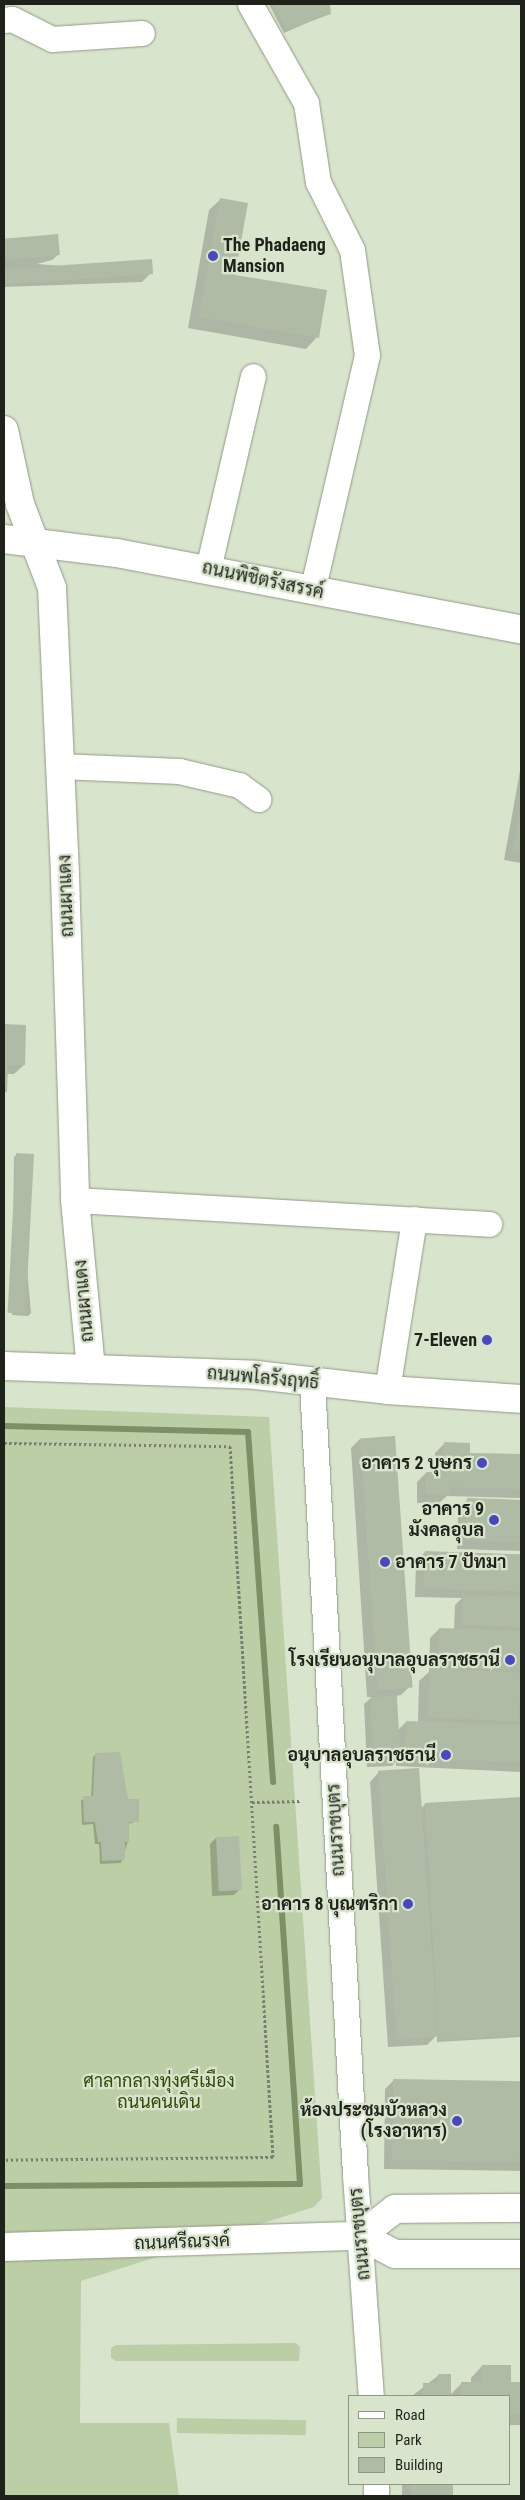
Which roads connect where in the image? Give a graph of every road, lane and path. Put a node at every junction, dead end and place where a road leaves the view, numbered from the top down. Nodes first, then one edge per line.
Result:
1 (250, 4) edge
2 (4, 20) edge
3 (142, 33) dead end
4 (253, 376) dead end
5 (4, 430) edge
6 (4, 539) edge
7 (34, 542) junction
8 (208, 569) junction
9 (312, 591) junction
10 (521, 629) edge
11 (59, 766) junction
12 (258, 799) dead end
13 (75, 1200) junction
14 (414, 1219) junction
15 (488, 1224) dead end
16 (4, 1366) edge
17 (91, 1369) junction
18 (312, 1383) junction
19 (387, 1390) junction
20 (521, 1399) edge
21 (4, 1443) edge
22 (301, 1801) dead end
23 (252, 1802) junction
24 (4, 2160) edge
25 (521, 2208) edge
26 (360, 2236) junction
27 (4, 2247) edge
28 (521, 2254) edge
29 (371, 2395) edge

1 - 9 street
2 - 3 street
4 - 8 street
5 - 7 street, ถนนผาแดง
6 - 7 street, ถนนพิชิตรังสรรค์
7 - 8 street, ถนนพิชิตรังสรรค์
7 - 11 street, ถนนผาแดง
8 - 9 street, ถนนพิชิตรังสรรค์
9 - 10 street, ถนนพิชิตรังสรรค์
11 - 12 street
11 - 13 street, ถนนผาแดง
13 - 14 street
13 - 17 street, ถนนผาแดง
14 - 15 street
14 - 19 street
16 - 17 street, ถนนพโลรังฤทธิ์
17 - 18 street, ถนนพโลรังฤทธิ์
18 - 19 street, ถนนพโลรังฤทธิ์
18 - 26 street, ถนนราชบุตร
19 - 20 street, ถนนพโลรังฤทธิ์
21 - 23 path
22 - 23 path
23 - 24 path
25 - 26 street
26 - 27 street, ถนนศรีณรงค์
26 - 28 street, ถนนศรีณรงค์
26 - 29 street, ถนนราชบุตร

